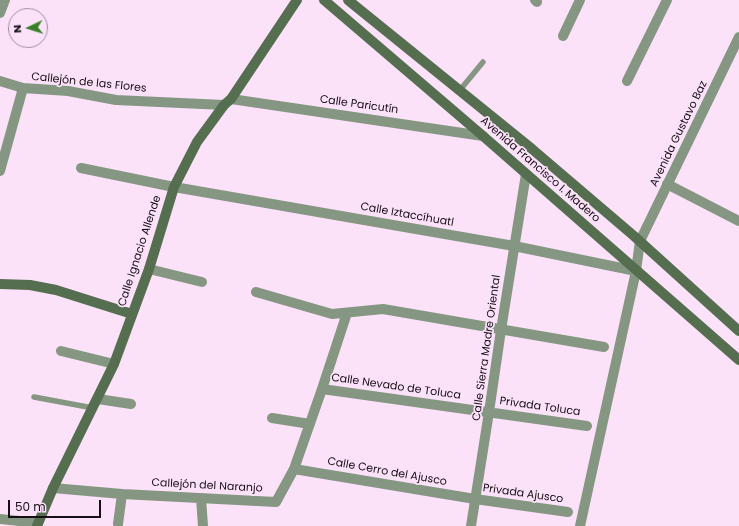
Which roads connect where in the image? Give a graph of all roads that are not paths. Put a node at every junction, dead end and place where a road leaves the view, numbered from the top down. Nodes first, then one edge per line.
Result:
1 (5, 0) edge
2 (297, 0) edge
3 (324, 0) edge
4 (348, 0) edge
5 (580, 0) edge
6 (667, 0) edge
7 (0, 13) edge
8 (563, 36) dead end
9 (739, 37) edge
10 (483, 62) dead end
11 (0, 81) edge
12 (628, 81) dead end
13 (23, 88) junction
14 (460, 90) junction
15 (228, 102) junction
16 (483, 136) junction
17 (81, 168) dead end
18 (0, 171) edge
19 (526, 174) junction
20 (667, 184) junction
21 (174, 187) junction
22 (739, 222) edge
23 (640, 241) junction
24 (514, 246) junction
25 (149, 269) junction
26 (636, 271) junction
27 (202, 282) dead end
28 (0, 284) edge
29 (256, 292) dead end
30 (347, 312) junction
31 (132, 314) junction
32 (501, 330) junction
33 (739, 331) edge
34 (604, 347) dead end
35 (62, 351) dead end
36 (739, 360) edge
37 (114, 364) junction
38 (322, 389) junction
39 (34, 396) dead end
40 (95, 403) junction
41 (131, 404) dead end
42 (490, 412) junction
43 (272, 418) dead end
44 (310, 424) junction
45 (587, 426) dead end
46 (294, 469) junction
47 (53, 488) junction
48 (122, 494) junction
49 (201, 498) junction
50 (476, 499) junction
51 (568, 512) dead end
52 (0, 518) edge
53 (118, 524) dead end
54 (37, 525) edge
55 (203, 526) edge
56 (471, 526) edge
57 (580, 526) edge

1 - 7 street
2 - 15 main road, Calle Ignacio Allende
3 - 16 main road, Avenida Francisco I. Madero
4 - 14 main road, Avenida Francisco I. Madero
5 - 8 street
6 - 12 street
9 - 20 street, Avenida Gustavo Baz
10 - 14 lane
11 - 13 street, Callejón de las Flores
13 - 15 street, Callejón de las Flores
13 - 18 street
14 - 23 main road, Avenida Francisco I. Madero
15 - 16 street, Calle Paricutín
15 - 21 main road, Calle Ignacio Allende
16 - 19 main road, Avenida Francisco I. Madero
17 - 21 street, Calle Iztaccíhuatl
19 - 24 street, Calle Sierra Madre Oriental
19 - 26 main road, Avenida Francisco I. Madero
20 - 22 street
20 - 23 street, Avenida Gustavo Baz
21 - 24 street, Calle Iztaccíhuatl
21 - 25 main road, Calle Ignacio Allende
23 - 26 street, Avenida Gustavo Baz
23 - 33 main road, Avenida Francisco I. Madero
24 - 26 street, Calle Iztaccíhuatl
24 - 32 street, Calle Sierra Madre Oriental
25 - 27 street
25 - 31 main road, Calle Ignacio Allende
26 - 36 main road, Avenida Francisco I. Madero
26 - 57 street, Avenida Gustavo Baz
28 - 31 main road
29 - 30 street
30 - 32 street
30 - 38 street, Callejón del Naranjo
31 - 37 main road, Calle Ignacio Allende
32 - 34 street
32 - 42 street, Calle Sierra Madre Oriental
35 - 37 street
37 - 40 main road, Calle Ignacio Allende
38 - 42 street, Calle Nevado de Toluca
38 - 44 street, Callejón del Naranjo
39 - 40 lane
40 - 41 street
40 - 47 main road, Calle Ignacio Allende
42 - 45 street, Privada Toluca
42 - 50 street, Calle Sierra Madre Oriental
43 - 44 street
44 - 46 street, Callejón del Naranjo
46 - 49 street, Callejón del Naranjo
46 - 50 street, Calle Cerro del Ajusco
47 - 48 street, Callejón del Naranjo
47 - 54 main road, Calle Ignacio Allende
48 - 49 street, Callejón del Naranjo
48 - 53 street
49 - 55 street
50 - 51 street, Privada Ajusco
50 - 56 street, Calle Sierra Madre Oriental
52 - 54 street

